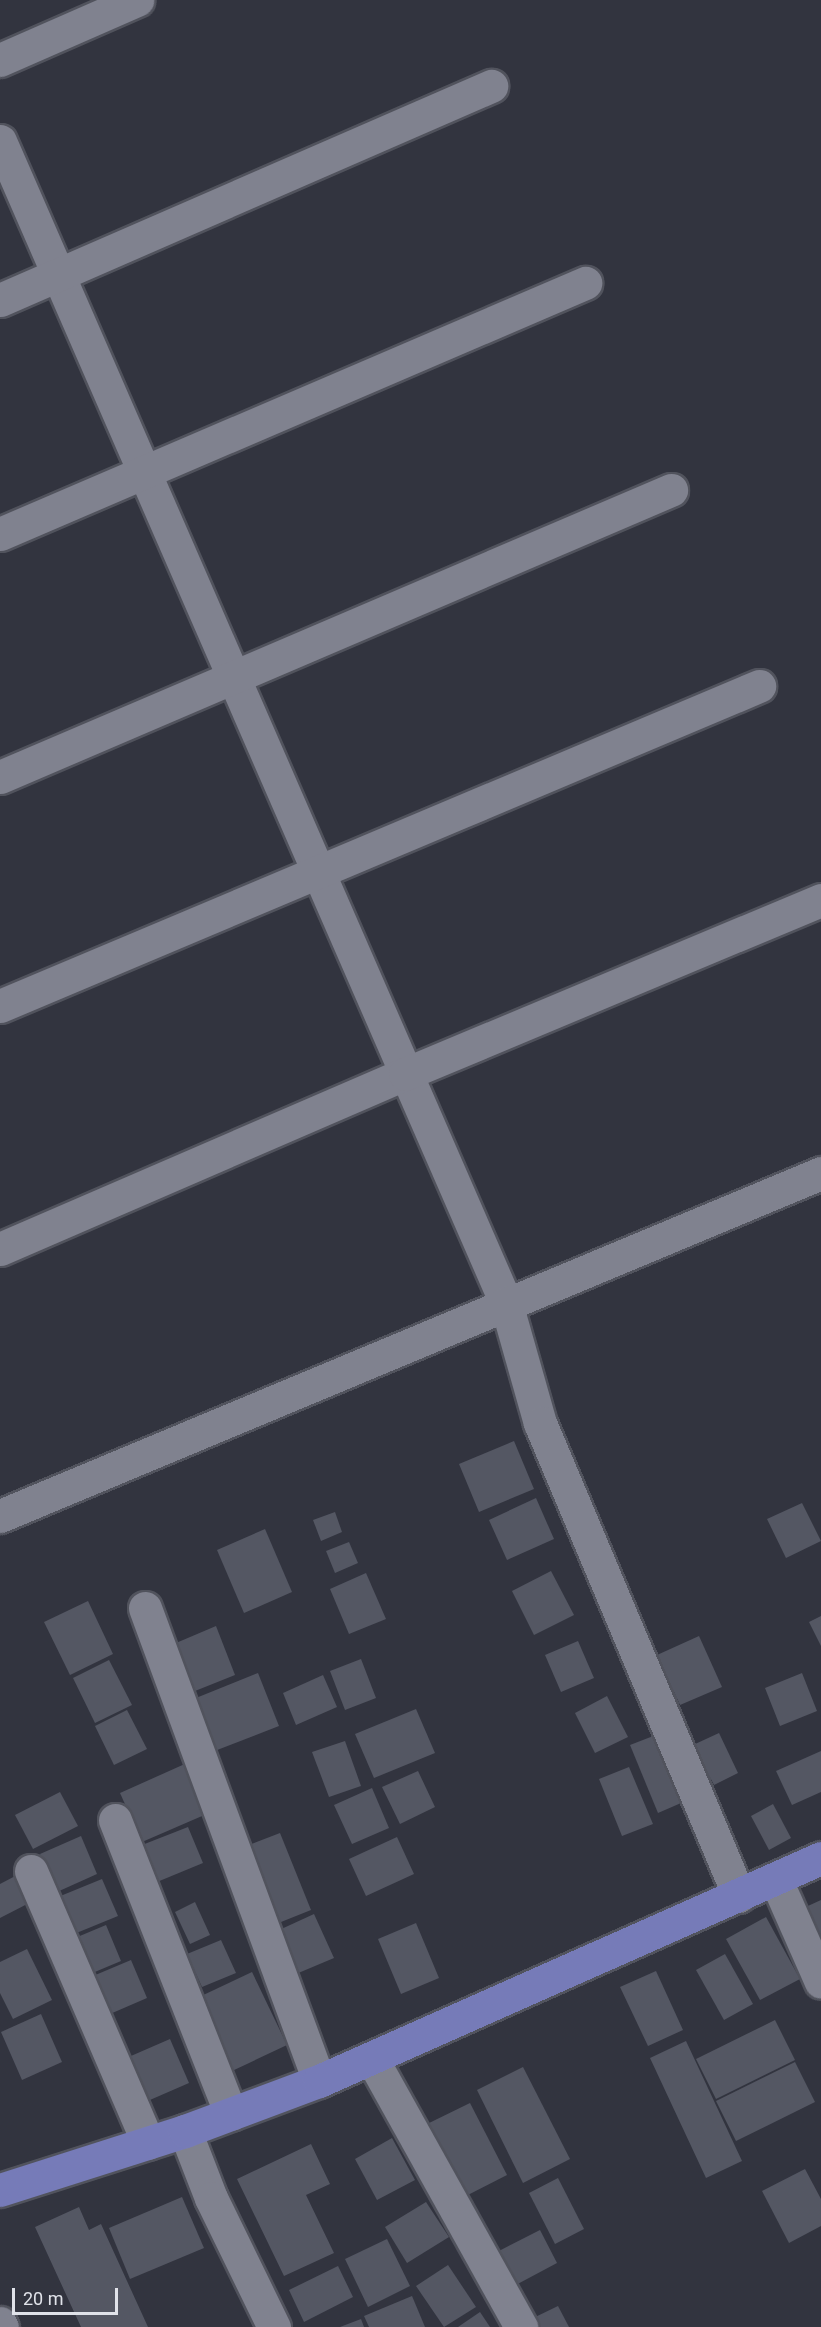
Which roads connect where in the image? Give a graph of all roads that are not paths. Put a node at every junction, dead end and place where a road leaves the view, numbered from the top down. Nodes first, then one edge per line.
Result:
1 (137, 0) edge
2 (0, 60) edge
3 (491, 86) dead end
4 (0, 141) edge
5 (58, 275) junction
6 (585, 283) dead end
7 (0, 300) edge
8 (144, 472) junction
9 (671, 490) dead end
10 (0, 534) edge
11 (233, 677) junction
12 (759, 686) dead end
13 (0, 777) edge
14 (318, 872) junction
15 (821, 900) edge
16 (0, 1006) edge
17 (405, 1074) junction
18 (821, 1173) edge
19 (0, 1248) edge
20 (506, 1303) junction
21 (0, 1516) edge
22 (145, 1608) dead end
23 (115, 1820) dead end
24 (821, 1858) edge
25 (31, 1870) dead end
26 (776, 1880) junction
27 (739, 1896) junction
28 (821, 1982) edge
29 (372, 2059) junction
30 (319, 2081) junction
31 (231, 2114) junction
32 (185, 2131) junction
33 (148, 2143) junction
34 (0, 2190) edge
35 (0, 2323) edge
36 (2, 2327) edge
37 (274, 2327) edge
38 (520, 2327) edge

1 - 2 street
3 - 5 street
4 - 5 street
5 - 7 street
5 - 8 street
6 - 8 street
8 - 10 street
8 - 11 street
9 - 11 street
11 - 13 street
11 - 14 street
12 - 14 street
14 - 16 street
14 - 17 street
15 - 17 street
17 - 19 street
17 - 20 street
18 - 20 street
20 - 21 street
20 - 27 street
22 - 30 street
23 - 31 street
24 - 26 main road
25 - 33 street
26 - 27 main road
26 - 28 street
27 - 29 main road
29 - 30 main road
29 - 38 street
30 - 31 main road
31 - 32 main road
32 - 33 main road
32 - 37 street
33 - 34 main road
35 - 36 street

